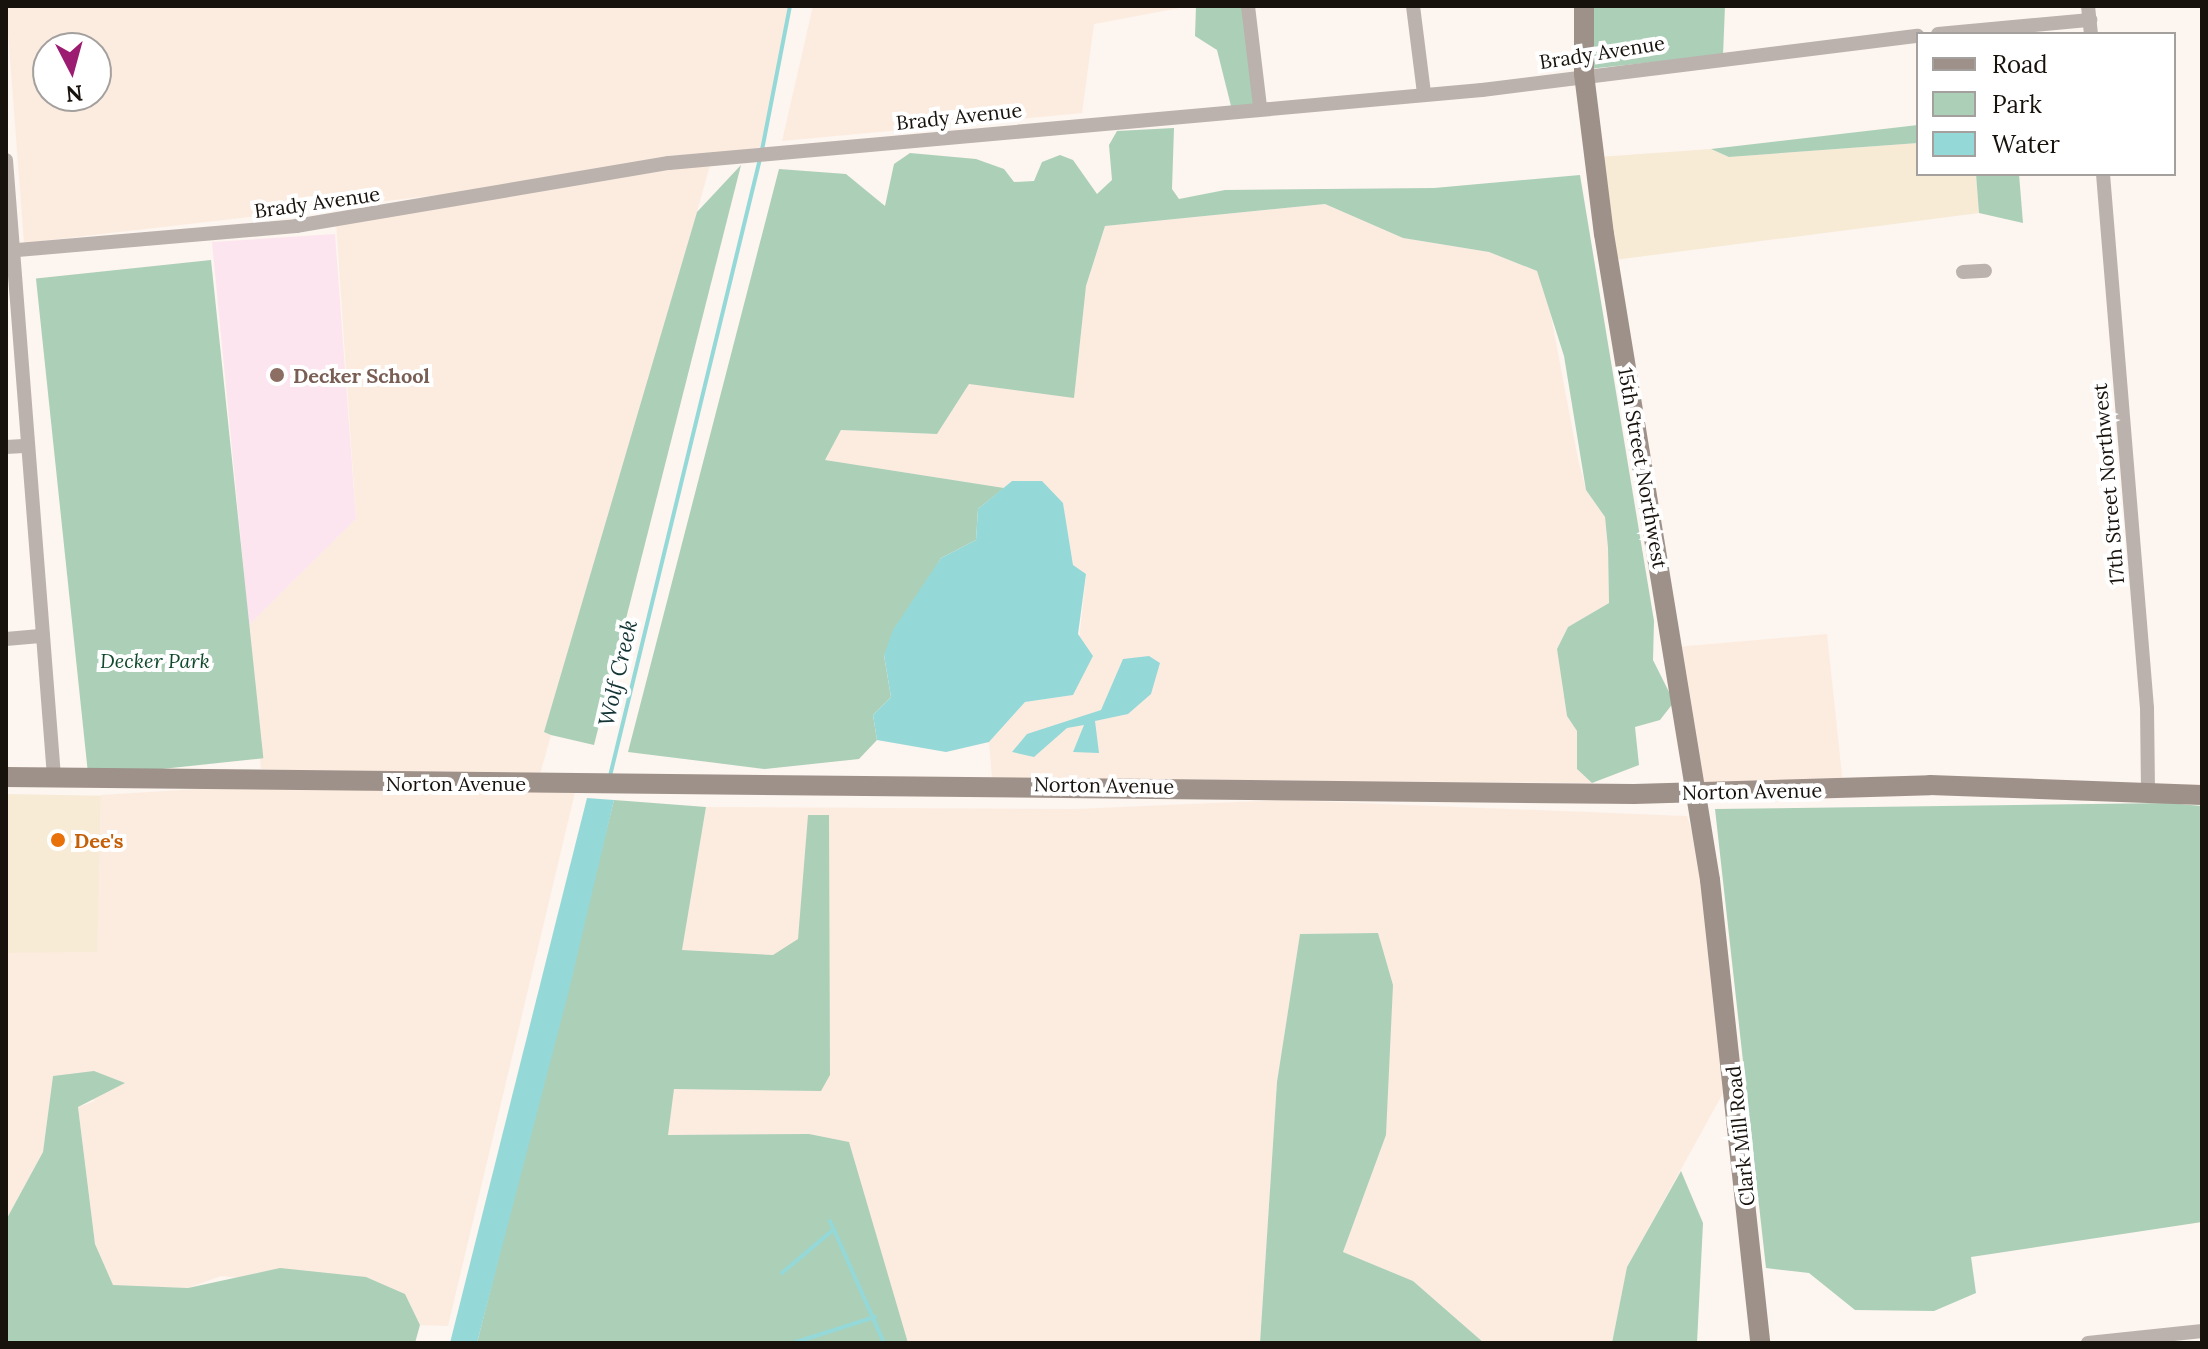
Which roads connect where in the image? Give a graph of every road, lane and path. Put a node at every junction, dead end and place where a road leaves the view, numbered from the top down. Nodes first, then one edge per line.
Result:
1 (1248, 6) edge
2 (1413, 6) edge
3 (1584, 6) edge
4 (2090, 20) edge
5 (1960, 32) edge
6 (1916, 36) edge
7 (1584, 74) junction
8 (1424, 93) junction
9 (1260, 107) junction
10 (6, 160) edge
11 (2103, 176) edge
12 (10, 251) edge
13 (1985, 271) dead end
14 (1963, 272) dead end
15 (28, 446) junction
16 (6, 447) edge
17 (43, 636) junction
18 (6, 639) edge
19 (6, 777) edge
20 (54, 777) junction
21 (2148, 791) junction
22 (1698, 793) junction
23 (2202, 795) edge
24 (1717, 930) joint
25 (2202, 1331) edge
26 (1760, 1343) edge
27 (2088, 1343) edge

1 - 9 street
2 - 8 street
3 - 7 main road, 15th Street Northwest
4 - 5 street
6 - 7 street, Brady Avenue
7 - 8 street, Brady Avenue
7 - 22 main road, 15th Street Northwest
8 - 9 street, Brady Avenue
9 - 12 street, Brady Avenue
10 - 12 street
11 - 21 street, 17th Street Northwest
12 - 15 street
13 - 14 street
15 - 16 street
15 - 17 street
17 - 18 street
17 - 20 street
19 - 20 main road, Norton Avenue
20 - 22 main road, Norton Avenue
21 - 22 main road, Norton Avenue
21 - 23 main road, Norton Avenue
22 - 24 main road, 15th Street Northwest
24 - 26 main road, Clark Mill Road
25 - 27 street

